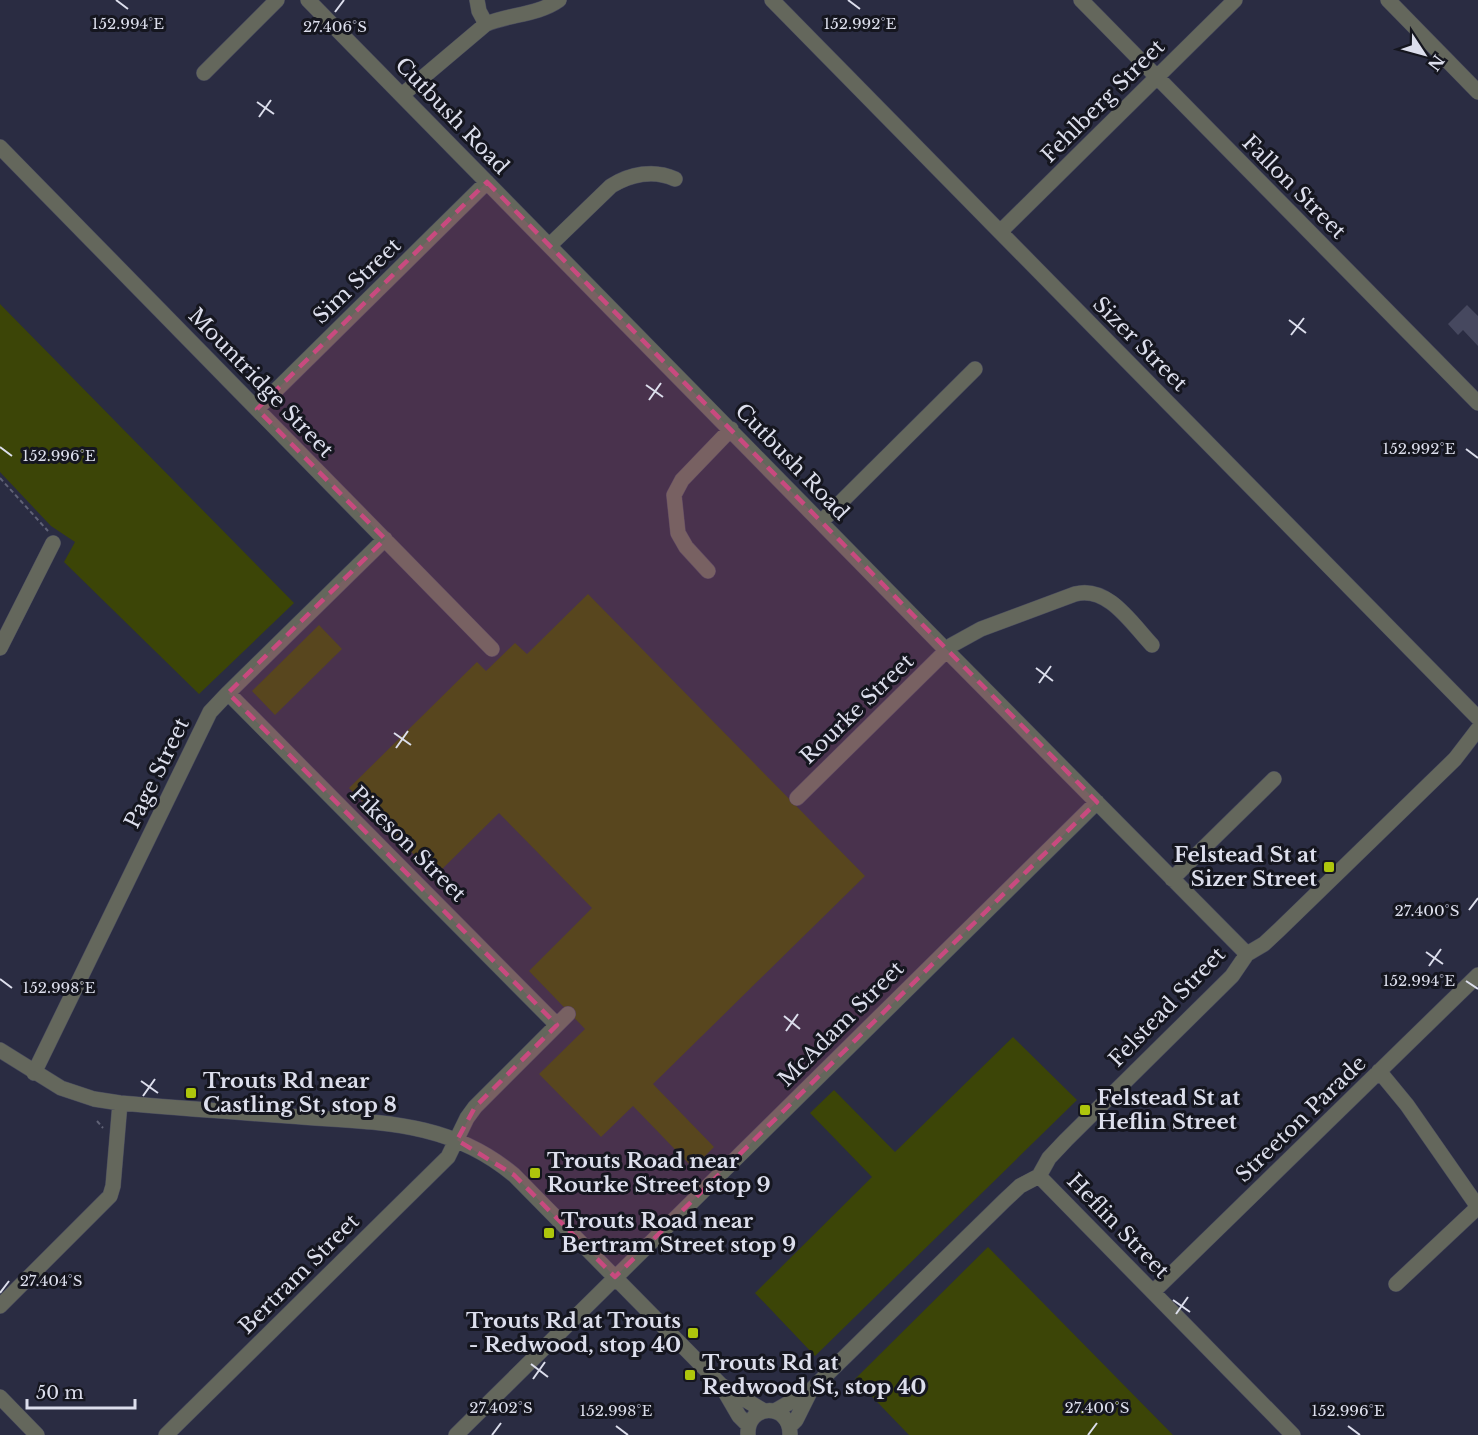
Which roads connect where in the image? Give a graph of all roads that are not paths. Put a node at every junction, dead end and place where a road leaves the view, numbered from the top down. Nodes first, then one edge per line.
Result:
1 (277, 0) edge
2 (308, 0) edge
3 (477, 0) edge
4 (560, 0) edge
5 (772, 0) edge
6 (1081, 0) edge
7 (1235, 0) edge
8 (1388, 0) edge
9 (486, 24) junction
10 (204, 73) dead end
11 (1157, 77) junction
12 (1478, 92) edge
13 (402, 95) junction
14 (0, 147) edge
15 (675, 179) dead end
16 (487, 182) junction
17 (1000, 232) junction
18 (549, 245) junction
19 (975, 369) dead end
20 (1478, 403) edge
21 (256, 409) junction
22 (731, 429) junction
23 (821, 522) junction
24 (385, 539) junction
25 (53, 543) road end
26 (708, 571) dead end
27 (1152, 645) dead end
28 (0, 648) edge
29 (492, 649) dead end
30 (947, 651) junction
31 (228, 693) junction
32 (1478, 718) edge
33 (1478, 729) edge
34 (1274, 778) dead end
35 (797, 798) dead end
36 (1096, 802) junction
37 (1172, 879) junction
38 (1247, 954) junction
39 (1478, 975) edge
40 (568, 1014) dead end
41 (557, 1025) junction
42 (0, 1050) edge
43 (1379, 1071) junction
44 (34, 1073) junction
45 (120, 1103) junction
46 (457, 1140) junction
47 (1039, 1176) junction
48 (1478, 1207) edge
49 (615, 1277) junction
50 (1396, 1284) dead end
51 (1153, 1292) junction
52 (0, 1306) edge
53 (722, 1385) junction
54 (811, 1390) junction
55 (0, 1397) edge
56 (769, 1411) junction
57 (748, 1430) edge
58 (790, 1431) edge
59 (37, 1435) edge
60 (166, 1435) edge
61 (456, 1435) edge
62 (1293, 1435) edge

1 - 10 street
2 - 13 street, Cutbush Road
3 - 9 street
4 - 9 street
5 - 17 street, Sizer Street
6 - 11 street, Fallon Street
7 - 11 street, Fehlberg Street
8 - 12 street
9 - 13 street
11 - 17 street, Fehlberg Street
11 - 20 street, Fallon Street
13 - 16 street, Cutbush Road
14 - 21 street, Mountridge Street
15 - 18 street
16 - 18 street, Cutbush Road
16 - 21 street, Sim Street
17 - 32 street, Sizer Street
18 - 22 street, Cutbush Road
19 - 23 street
21 - 24 street, Mountridge Street
22 - 23 street, Cutbush Road
22 - 26 street
23 - 30 street, Cutbush Road
24 - 29 street, Mountridge Street
24 - 31 street, Page Street
25 - 28 street
27 - 30 street, Rourke Street
30 - 35 street, Rourke Street
30 - 36 street, Cutbush Road
31 - 41 street, Pikeson Street
31 - 44 street, Page Street
33 - 38 street, Felstead Street
34 - 37 street
36 - 37 street, Cutbush Road
36 - 49 street, McAdam Street
37 - 38 street, Cutbush Road
38 - 47 street, Felstead Street
39 - 43 street, Streeton Parade
40 - 41 street
41 - 46 street
42 - 44 street
43 - 48 street
43 - 51 street, Streeton Parade
44 - 45 street
45 - 46 street
45 - 52 street
46 - 49 street
46 - 60 street, Bertram Street
47 - 51 street, Heflin Street
47 - 54 street, Felstead Street
48 - 50 street
49 - 53 street
49 - 61 street, McAdam Street
51 - 62 street, Heflin Street
53 - 56 street
53 - 57 street
54 - 56 street, Felstead Street
54 - 58 street, Felstead Street
55 - 59 street
56 - 57 street, Felstead Street
56 - 58 street

